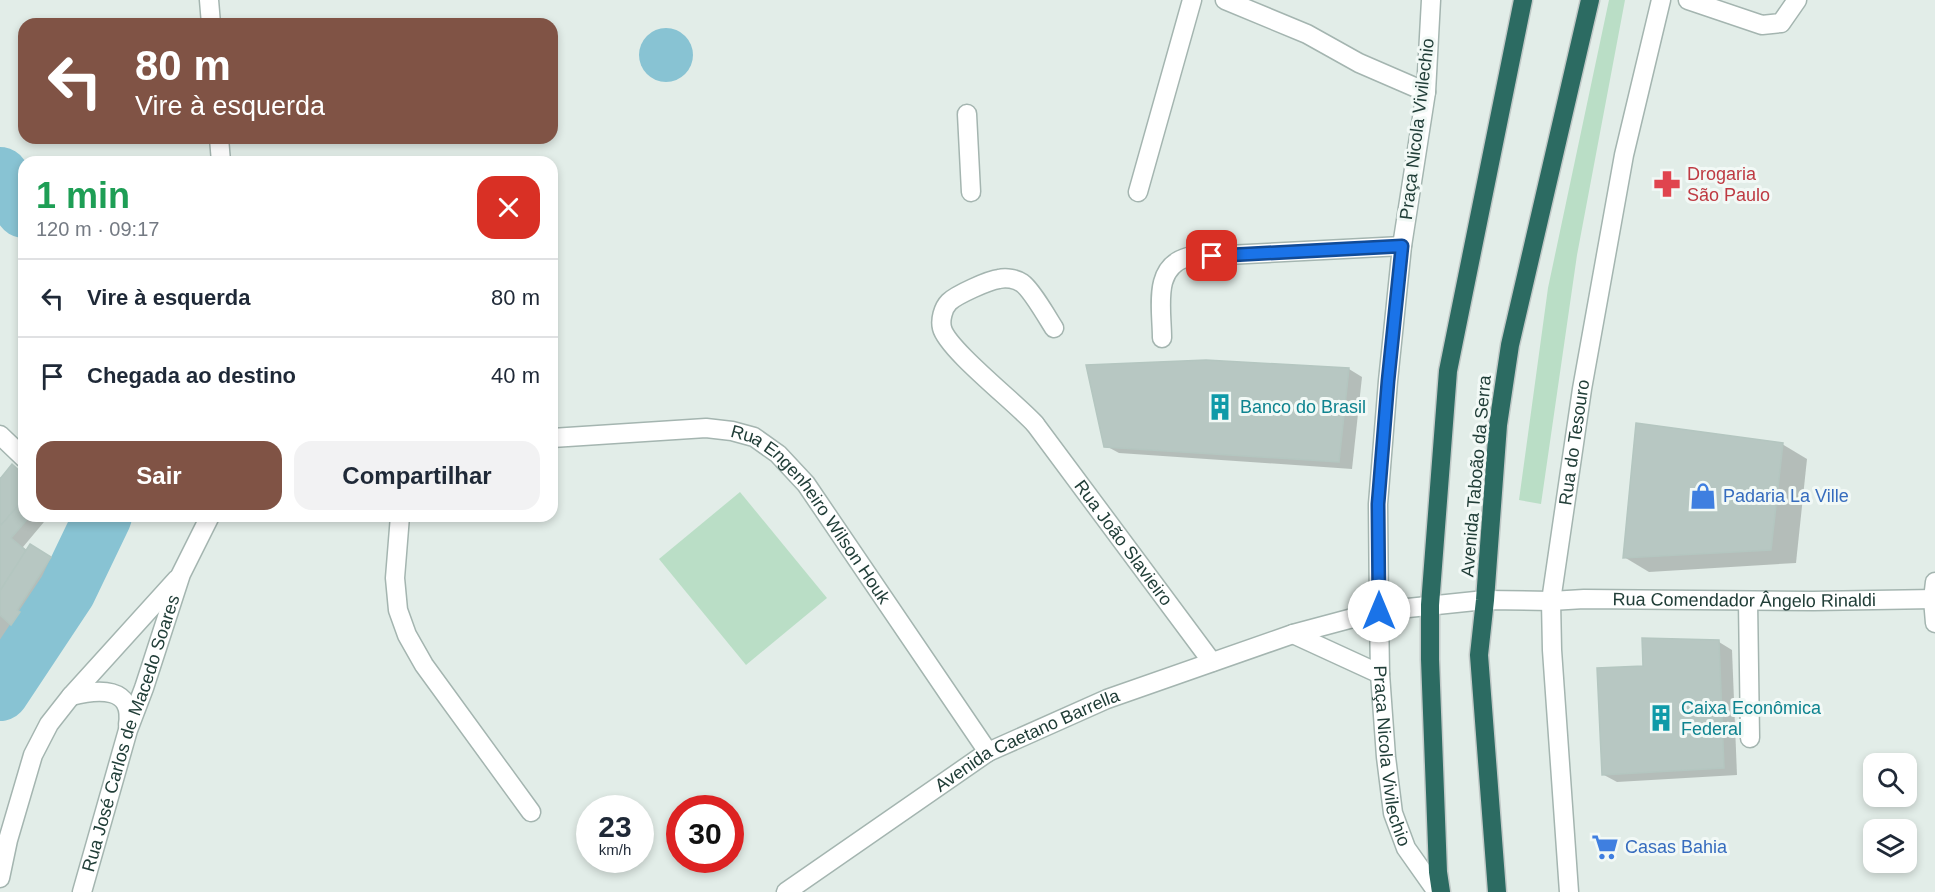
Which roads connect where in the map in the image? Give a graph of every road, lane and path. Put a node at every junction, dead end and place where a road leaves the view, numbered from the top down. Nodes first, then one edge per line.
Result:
1 (209, 0) edge
2 (1192, 0) edge
3 (1225, 0) edge
4 (1431, 0) edge
5 (1523, 0) edge
6 (1590, 0) edge
7 (1661, 0) edge
8 (1688, 0) edge
9 (1797, 0) edge
10 (210, 18) edge
11 (1426, 92) junction
12 (967, 114) dead end
13 (971, 192) dead end
14 (1138, 192) dead end
15 (1402, 246) junction
16 (1054, 328) dead end
17 (1162, 338) dead end
18 (0, 435) edge
19 (558, 438) edge
20 (18, 452) edge
21 (207, 522) edge
22 (400, 522) edge
23 (181, 574) junction
24 (1934, 594) edge
25 (1485, 600) junction
26 (1551, 601) junction
27 (1748, 601) junction
28 (1430, 605) junction
29 (1379, 611) junction
30 (1935, 623) edge
31 (1293, 634) junction
32 (1212, 662) junction
33 (1380, 674) junction
34 (71, 696) junction
35 (128, 730) junction
36 (1750, 738) dead end
37 (988, 752) junction
38 (531, 812) dead end
39 (0, 878) edge
40 (82, 892) edge
41 (786, 892) edge
42 (1439, 892) edge
43 (1497, 892) edge
44 (1569, 892) edge

1 - 10 street
2 - 14 street
3 - 11 street
4 - 11 street, Praça Nicola Vivilechio
5 - 28 highway, Avenida Taboão da Serra
6 - 25 highway, Avenida Taboão da Serra
7 - 26 street, Rua do Tesouro
8 - 9 street
11 - 15 street, Praça Nicola Vivilechio
12 - 13 street
15 - 17 street
15 - 29 street, Praça Nicola Vivilechio
16 - 32 street, Rua João Slavieiro
18 - 20 street
19 - 37 street, Rua Engenheiro Wilson Houk
21 - 23 street, Rua José Carlos de Macedo Soares
22 - 38 street
23 - 34 street, Rua José Carlos de Macedo Soares
23 - 35 street, Rua José Carlos de Macedo Soares
24 - 27 street, Rua Comendador Ângelo Rinaldi
24 - 30 street
25 - 26 street, Avenida Caetano Barrella
25 - 28 street, Avenida Caetano Barrella
25 - 43 highway, Avenida Taboão da Serra
26 - 27 street, Rua Comendador Ângelo Rinaldi
26 - 44 street, Rua do Tesouro
27 - 36 street
28 - 29 street, Avenida Caetano Barrella
28 - 42 highway, Avenida Taboão da Serra
29 - 31 street, Avenida Caetano Barrella
29 - 33 street, Praça Nicola Vivilechio
31 - 32 street, Avenida Caetano Barrella
31 - 33 street
32 - 37 street, Avenida Caetano Barrella
33 - 42 street, Praça Nicola Vivilechio
34 - 35 street
34 - 39 street, Rua José Carlos de Macedo Soares
35 - 40 street, Rua José Carlos de Macedo Soares
37 - 41 street, Avenida Caetano Barrella

